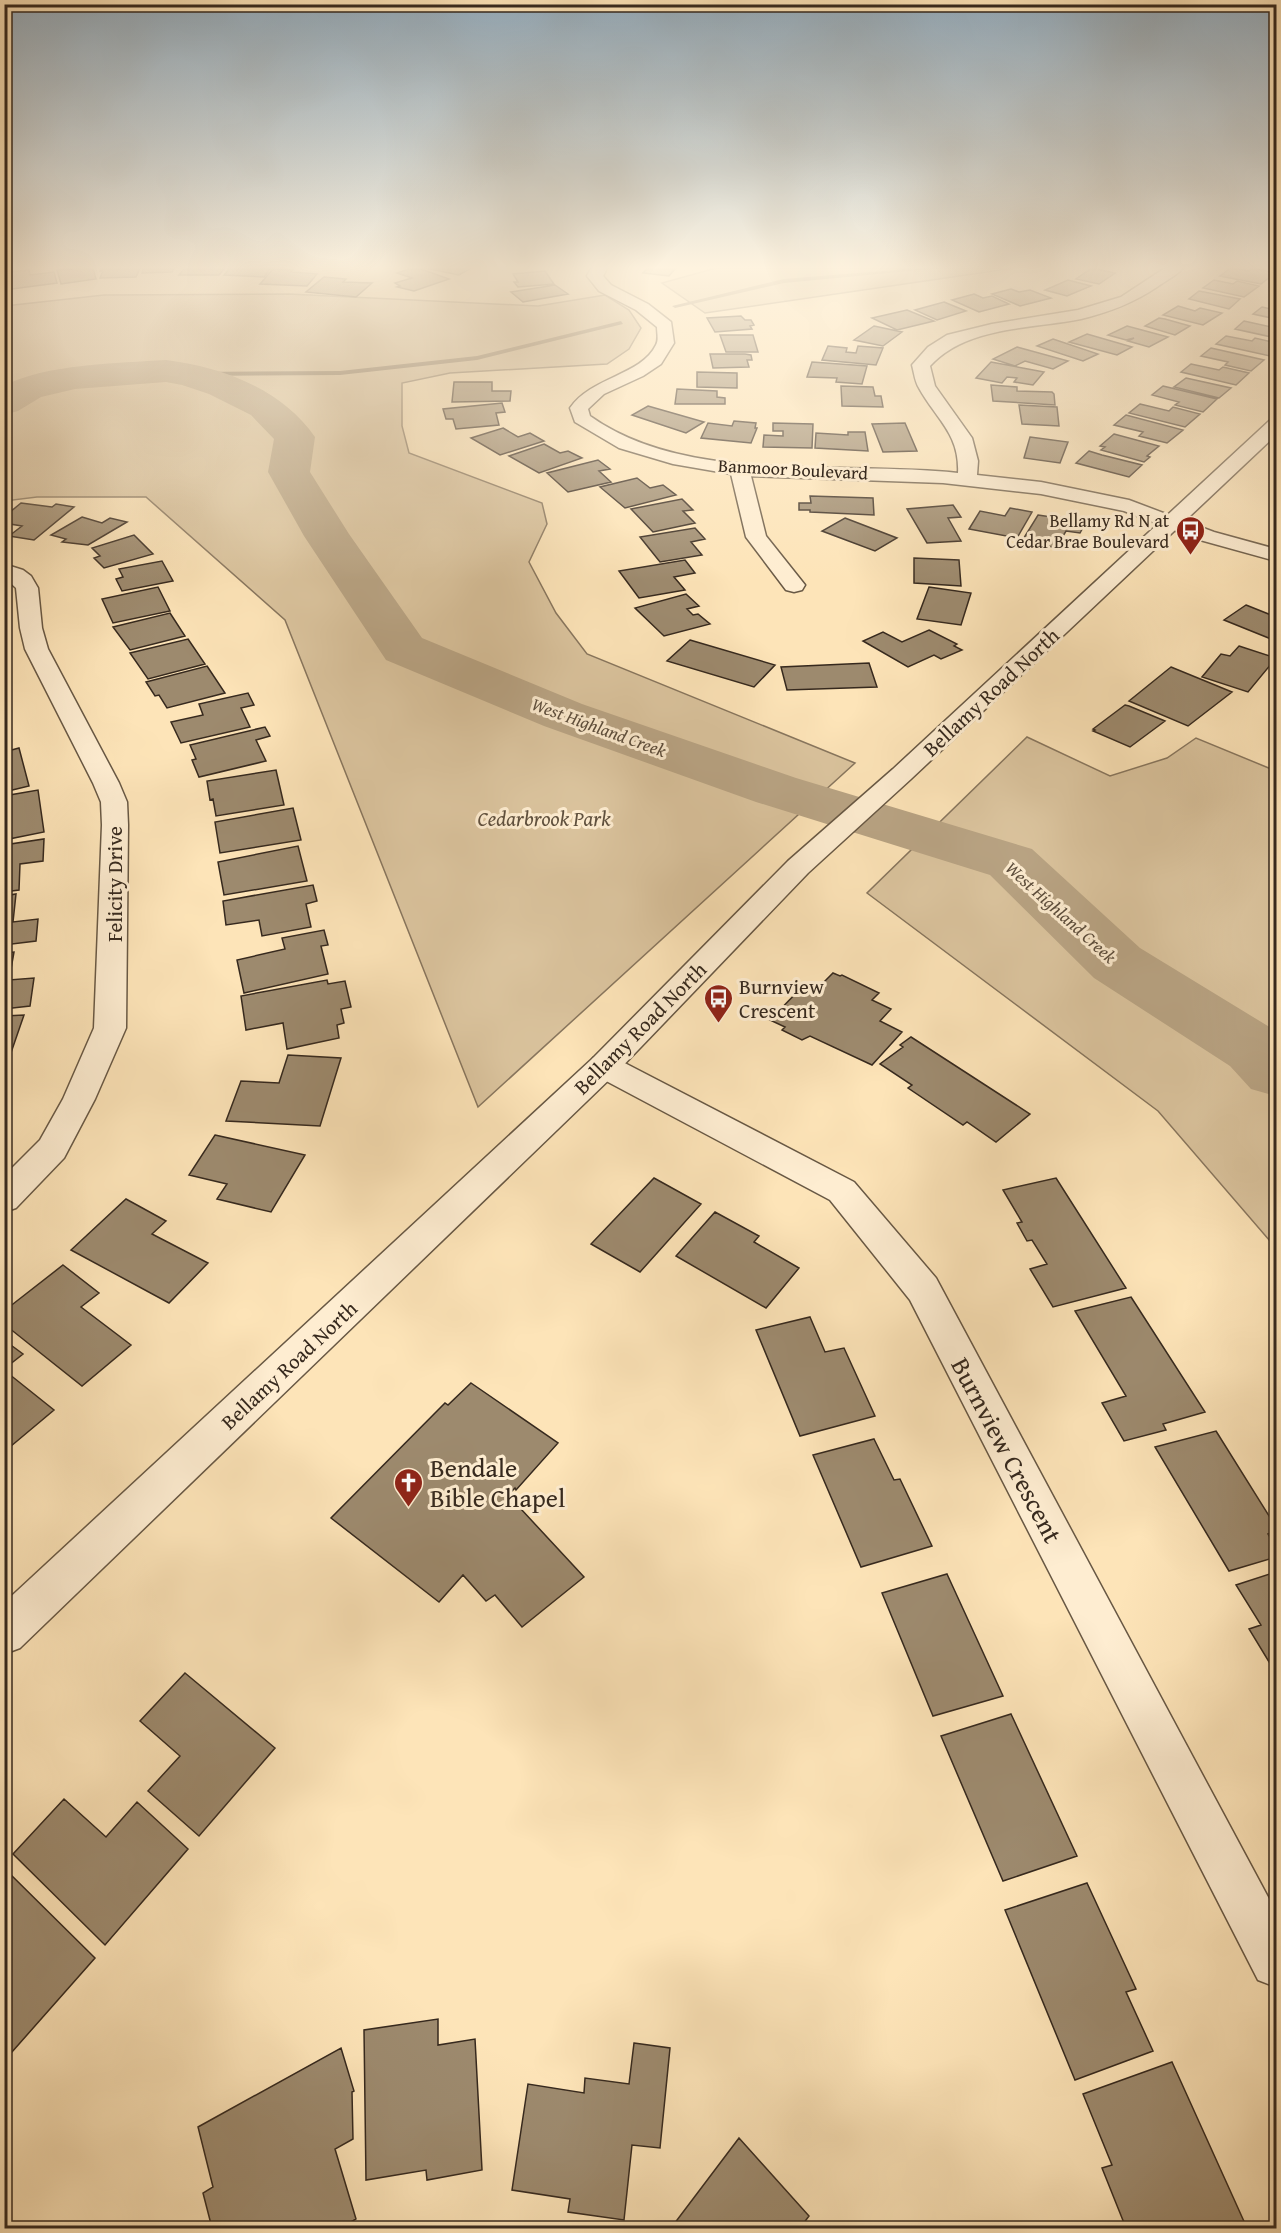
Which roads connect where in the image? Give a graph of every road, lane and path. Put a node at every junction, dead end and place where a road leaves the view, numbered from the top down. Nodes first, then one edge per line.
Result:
1 (638, 372) edge
2 (923, 372) edge
3 (1276, 425) edge
4 (740, 470) junction
5 (967, 480) junction
6 (1173, 524) junction
7 (1276, 555) edge
8 (4, 570) edge
9 (794, 585) dead end
10 (604, 1066) junction
11 (4, 1199) edge
12 (4, 1633) edge
13 (1276, 1962) edge

1 - 4 street, Banmoor Boulevard
2 - 5 street
3 - 6 street, Bellamy Road North
4 - 5 street, Banmoor Boulevard
4 - 9 street
5 - 6 street, Banmoor Boulevard
6 - 7 street, Banmoor Boulevard
6 - 10 street, Bellamy Road North
8 - 11 street, Felicity Drive
10 - 12 street, Bellamy Road North
10 - 13 street, Burnview Crescent

